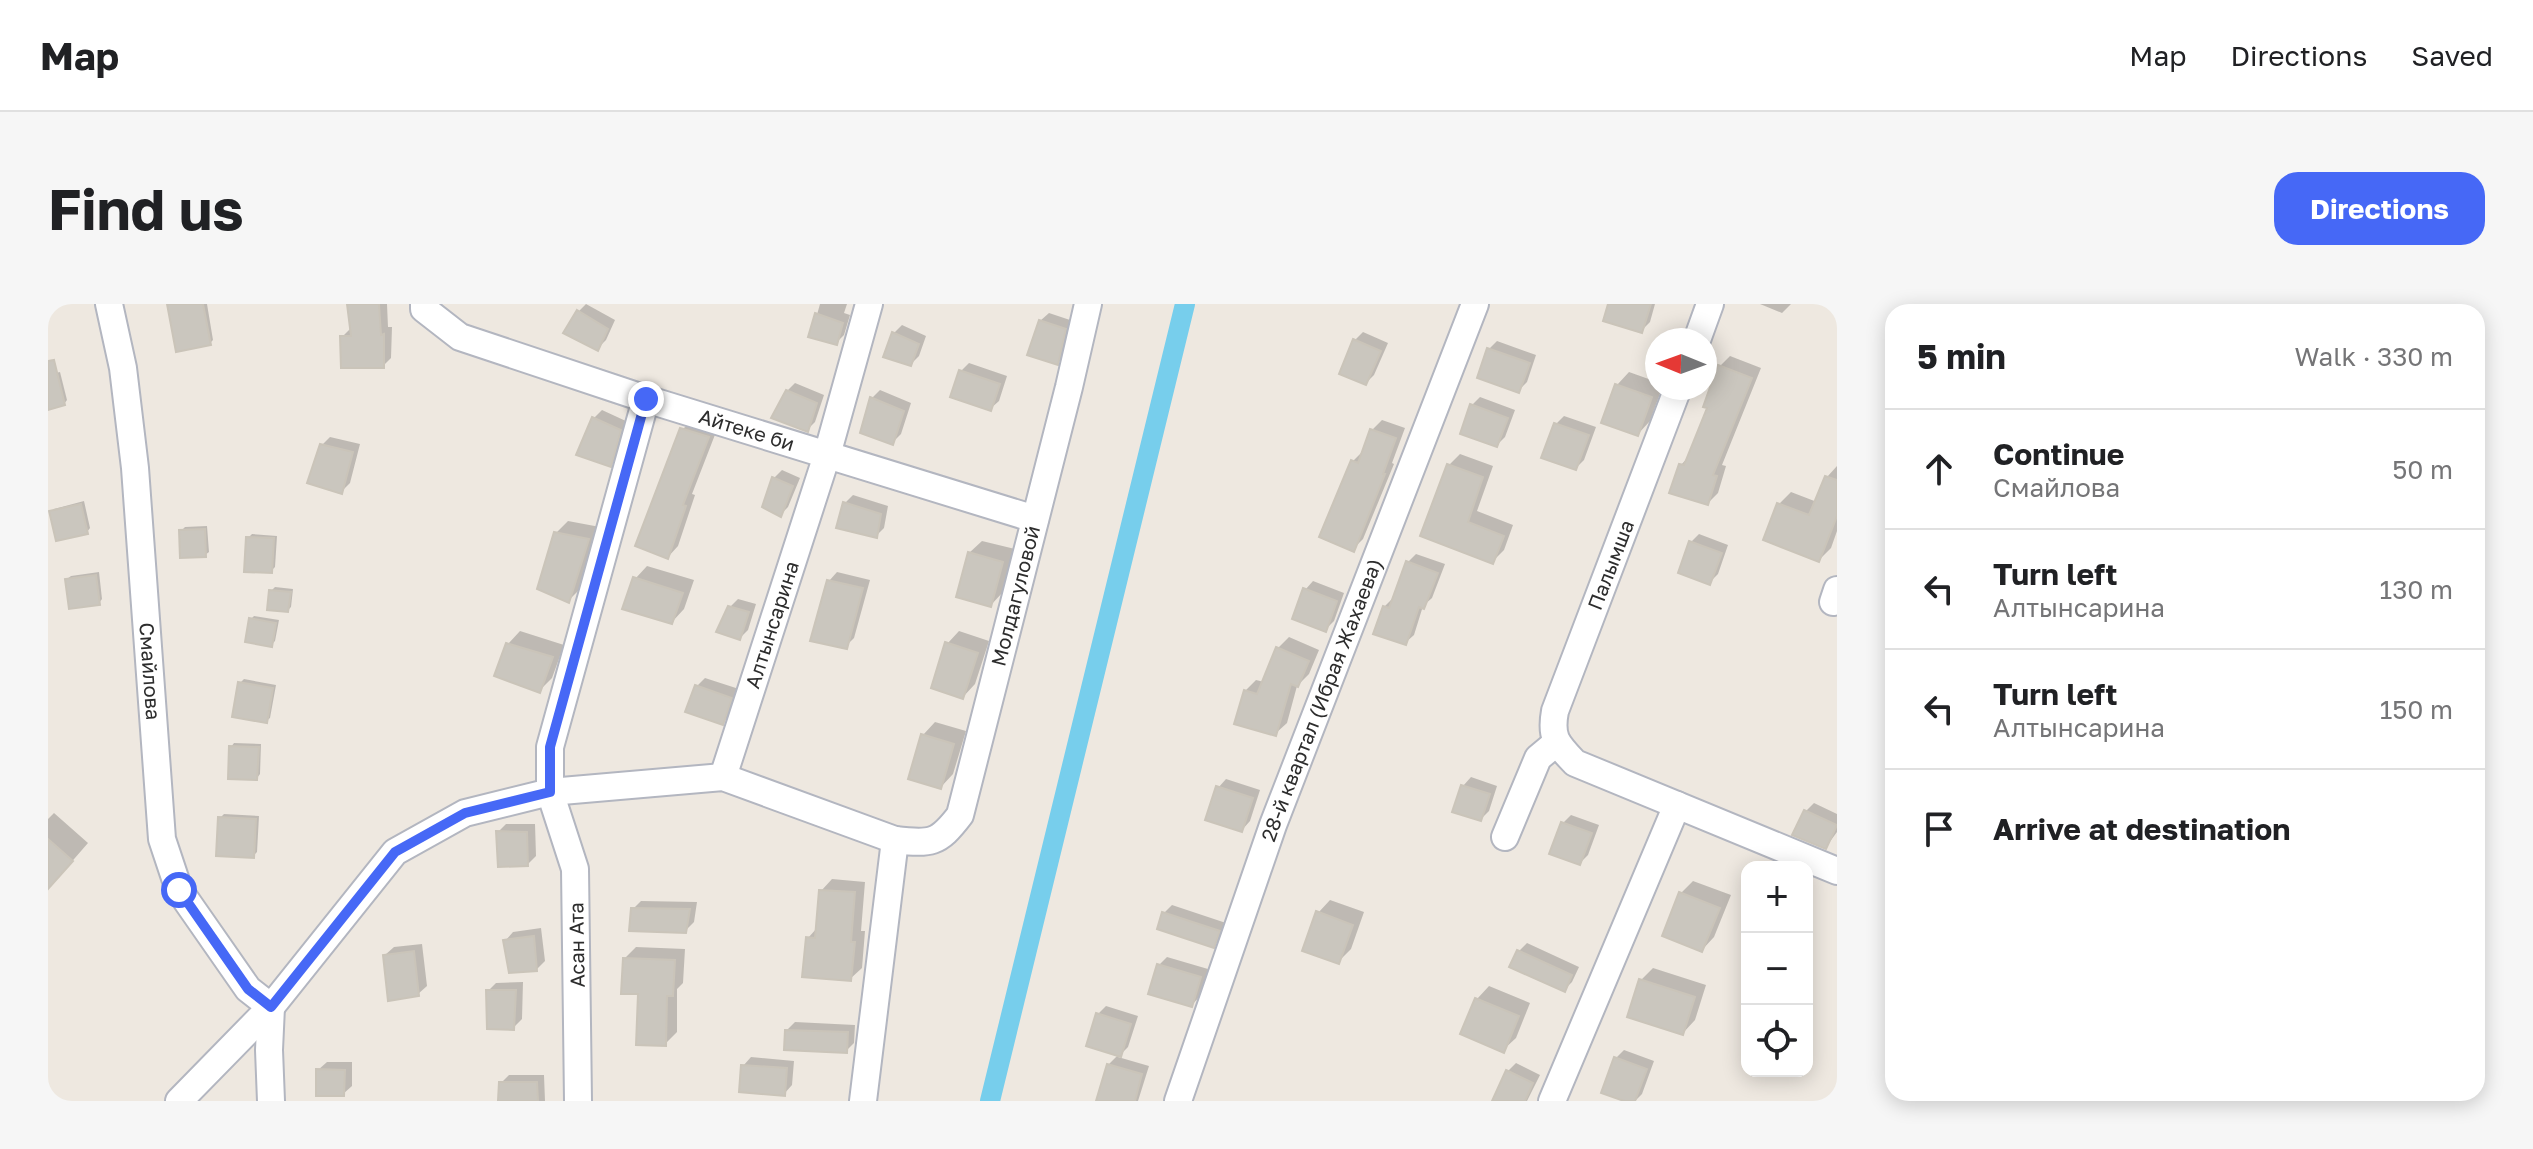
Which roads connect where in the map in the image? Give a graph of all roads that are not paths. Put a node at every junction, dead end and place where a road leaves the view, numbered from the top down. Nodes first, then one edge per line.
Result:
1 (109, 304) edge
2 (424, 304) edge
3 (869, 304) edge
4 (1088, 304) edge
5 (1475, 304) edge
6 (1710, 304) edge
7 (1701, 328) edge
8 (646, 399) junction
9 (1673, 400) edge
10 (827, 455) junction
11 (1035, 519) junction
12 (1556, 743) junction
13 (723, 777) junction
14 (550, 792) junction
15 (1677, 805) junction
16 (1505, 837) dead end
17 (895, 840) junction
18 (1837, 871) edge
19 (271, 1007) junction
20 (179, 1101) edge
21 (271, 1101) edge
22 (578, 1101) edge
23 (863, 1101) edge
24 (1178, 1101) edge
25 (1552, 1101) edge

1 - 19 street, Смайлова
2 - 8 street, Айтеке би
3 - 10 street, Алтынсарина
4 - 11 street, Молдагуловой
5 - 24 street, 28-й квартал (Ибрая Жахаева)
6 - 7 street
8 - 10 street, Айтеке би
8 - 14 street
9 - 12 street, Палымша
10 - 11 street, Айтеке би
10 - 13 street, Алтынсарина
11 - 17 street, Молдагуловой
12 - 15 street
12 - 16 street
13 - 14 street
13 - 17 street, Молдагуловой
14 - 19 street
14 - 22 street, Асан Ата
15 - 18 street
15 - 25 street
17 - 23 street
19 - 20 street
19 - 21 street

